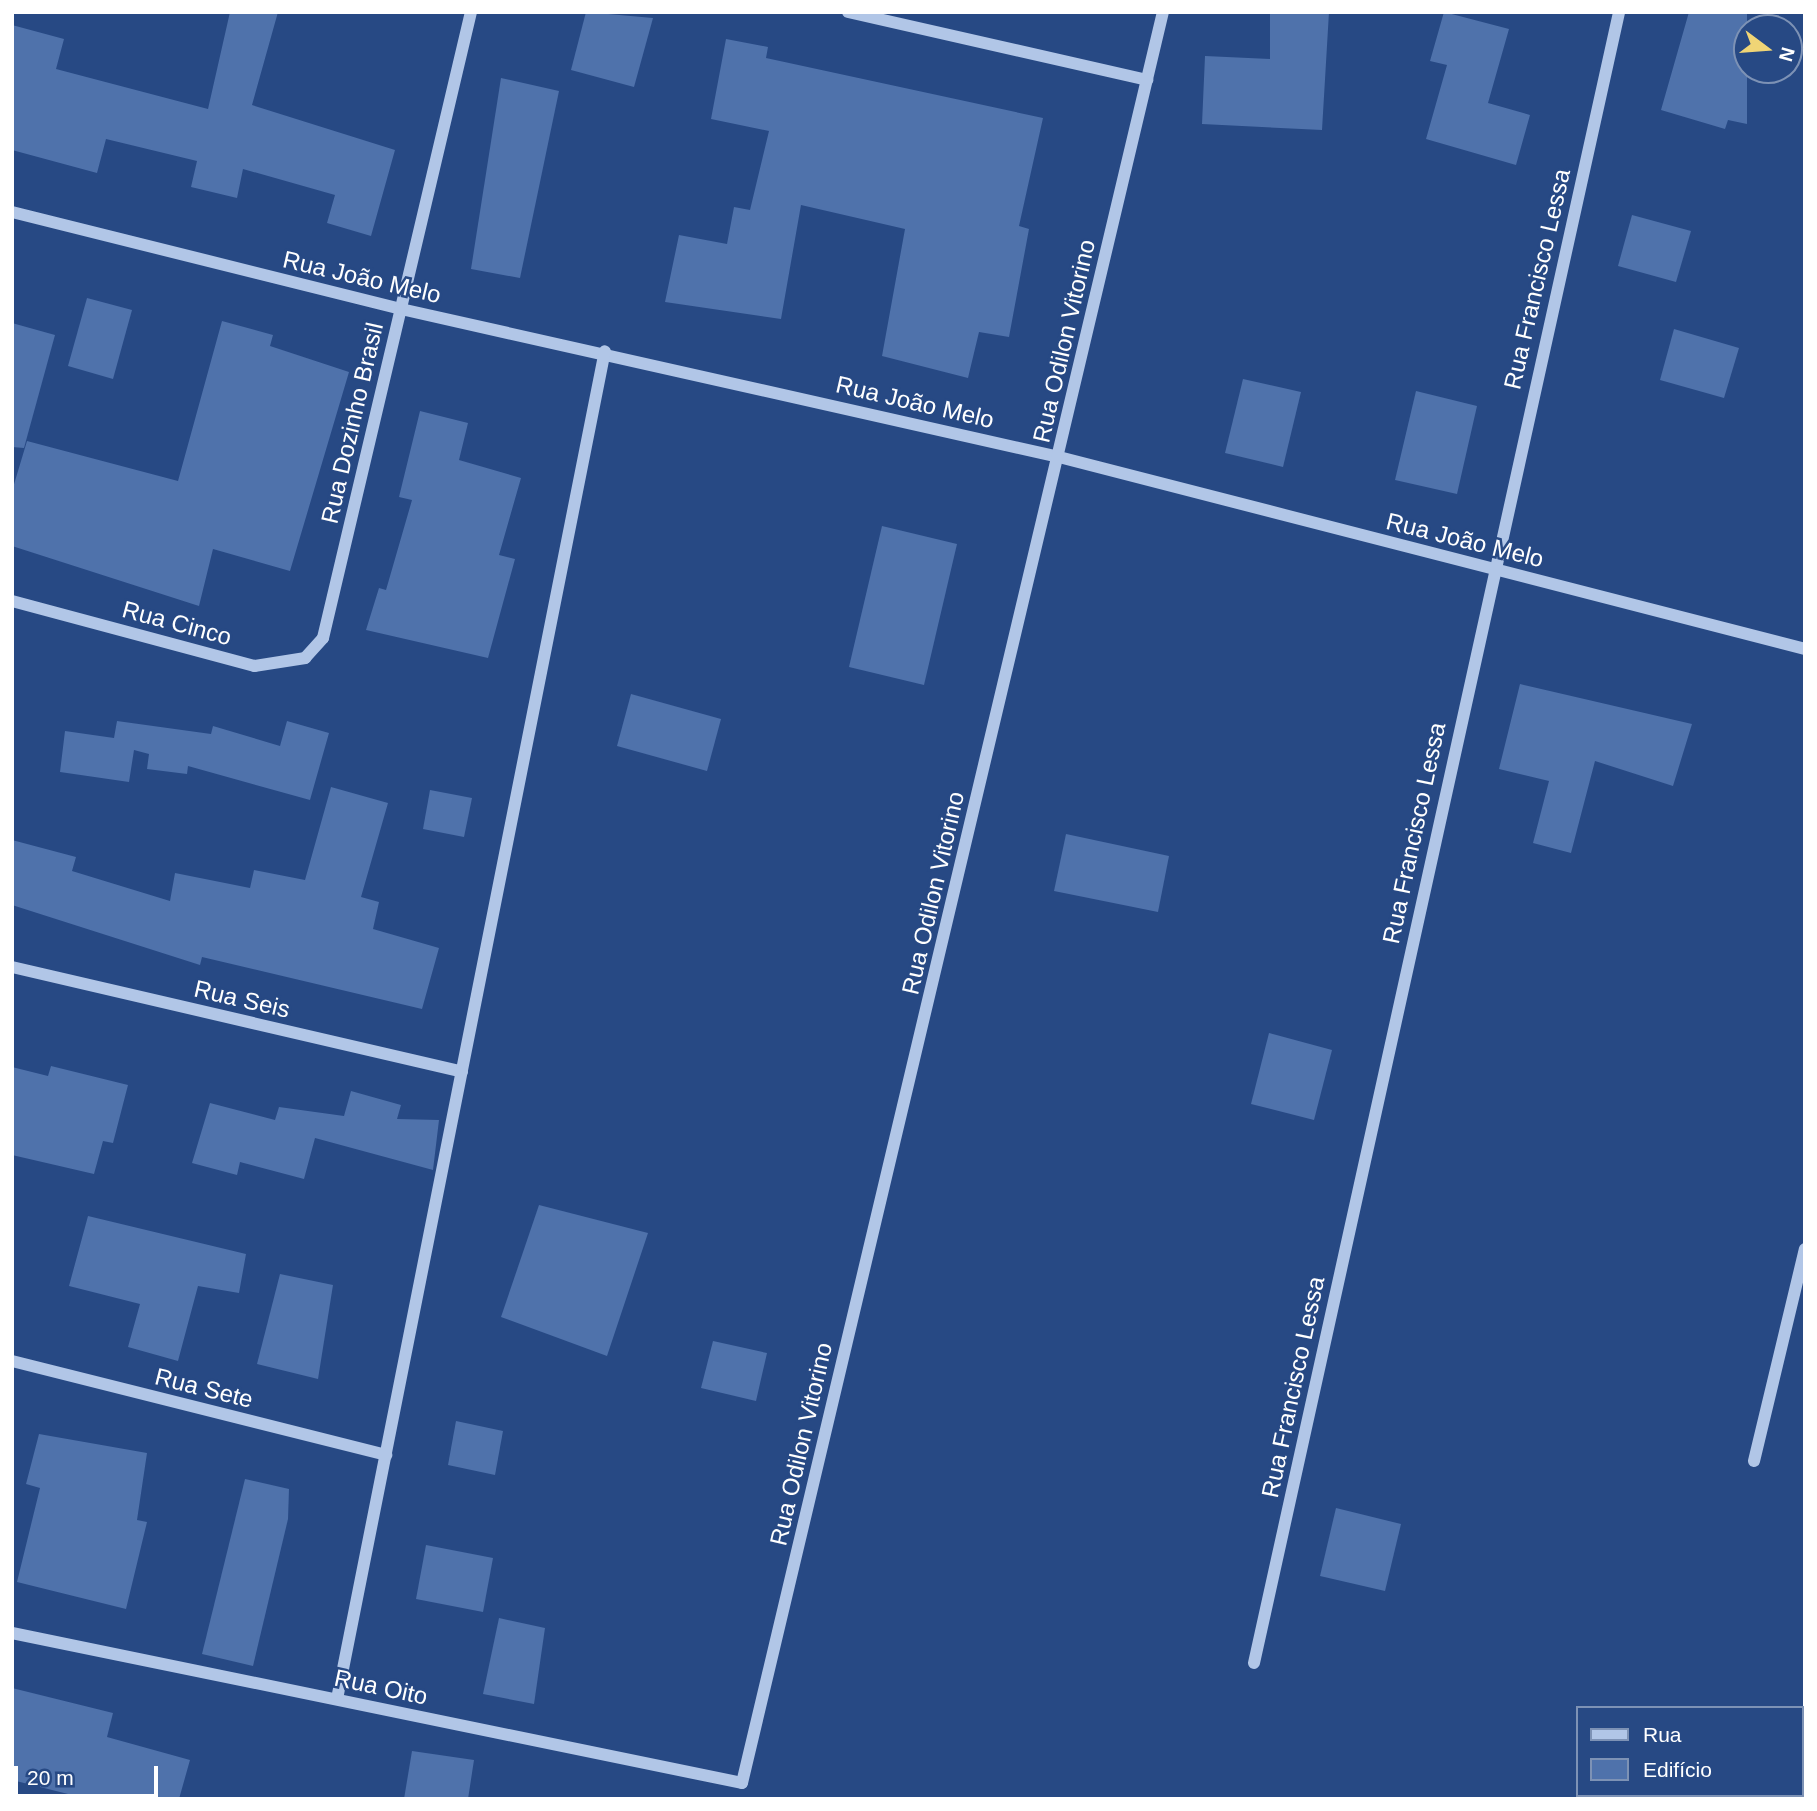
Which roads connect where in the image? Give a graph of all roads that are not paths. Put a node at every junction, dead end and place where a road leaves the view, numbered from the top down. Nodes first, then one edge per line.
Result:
1 (471, 12) edge
2 (848, 12) edge
3 (1163, 12) edge
4 (1619, 12) edge
5 (1147, 80) junction
6 (12, 212) edge
7 (401, 309) junction
8 (605, 351) junction
9 (1059, 457) junction
10 (1493, 569) junction
11 (12, 601) edge
12 (323, 638) joint
13 (1805, 649) edge
14 (12, 967) edge
15 (462, 1072) junction
16 (1805, 1249) edge
17 (12, 1361) edge
18 (386, 1455) junction
19 (1754, 1461) dead end
20 (12, 1633) edge
21 (1254, 1663) dead end
22 (337, 1699) junction
23 (742, 1783) joint

1 - 7 street, Rua Dozinho Brasil
2 - 5 street
3 - 5 street, Rua Odilon Vitorino
4 - 10 street, Rua Francisco Lessa
5 - 9 street, Rua Odilon Vitorino
6 - 7 street, Rua João Melo
7 - 8 street, Rua João Melo
7 - 12 street, Rua Dozinho Brasil
8 - 9 street, Rua João Melo
8 - 15 street
9 - 10 street, Rua João Melo
9 - 23 street, Rua Odilon Vitorino
10 - 13 street, Rua João Melo
10 - 21 street, Rua Francisco Lessa
11 - 12 street, Rua Cinco
14 - 15 street, Rua Seis
15 - 18 street
16 - 19 street
17 - 18 street, Rua Sete
18 - 22 street
20 - 22 street, Rua Oito
22 - 23 street, Rua Oito

